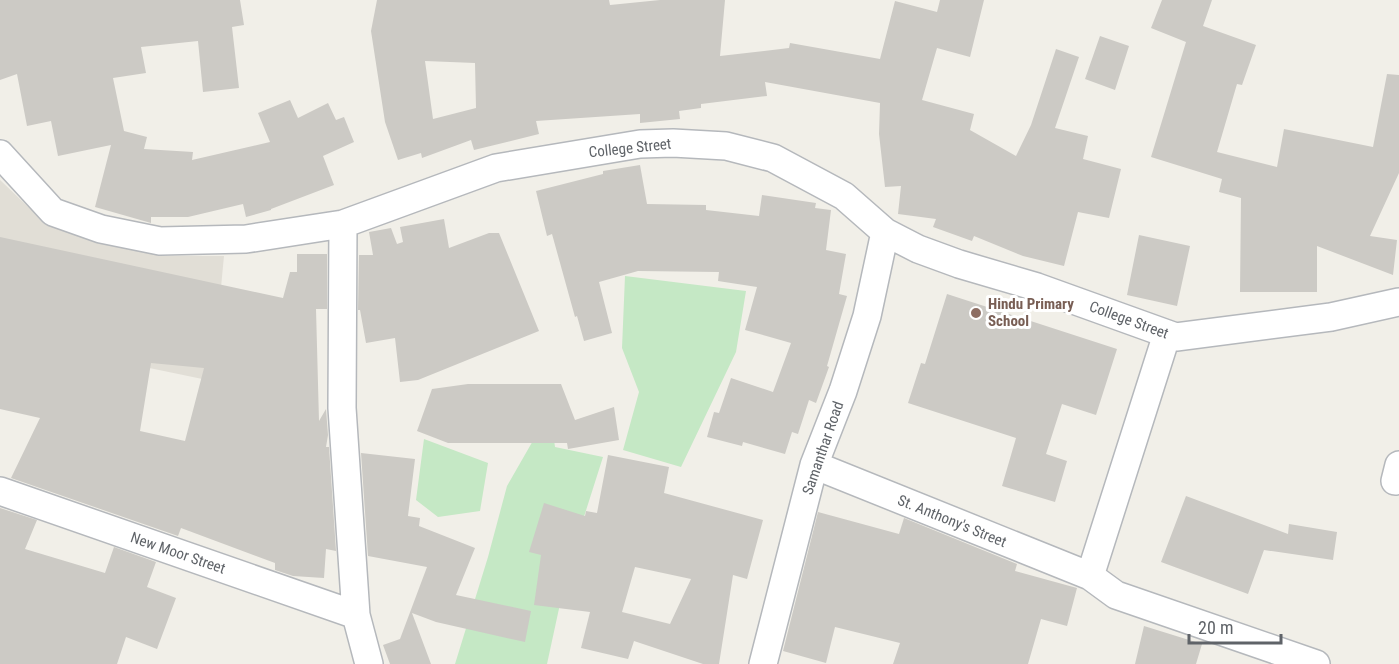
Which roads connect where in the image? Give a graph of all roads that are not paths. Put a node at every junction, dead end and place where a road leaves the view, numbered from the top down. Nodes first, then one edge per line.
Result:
1 (0, 154) edge
2 (343, 224) junction
3 (885, 232) junction
4 (1399, 302) edge
5 (1167, 334) junction
6 (814, 465) junction
7 (0, 491) edge
8 (1090, 576) junction
9 (356, 615) junction
10 (369, 664) edge
11 (763, 664) edge
12 (1316, 664) edge

1 - 2 street, College Street
2 - 3 street, College Street
2 - 9 street
3 - 5 street, College Street
3 - 6 street, Samanthar Road
4 - 5 street, College Street
5 - 8 street
6 - 8 street, St. Anthony's Street
6 - 11 street, Samanthar Road
7 - 9 street, New Moor Street
8 - 12 street, St. Anthony's Street
9 - 10 street

